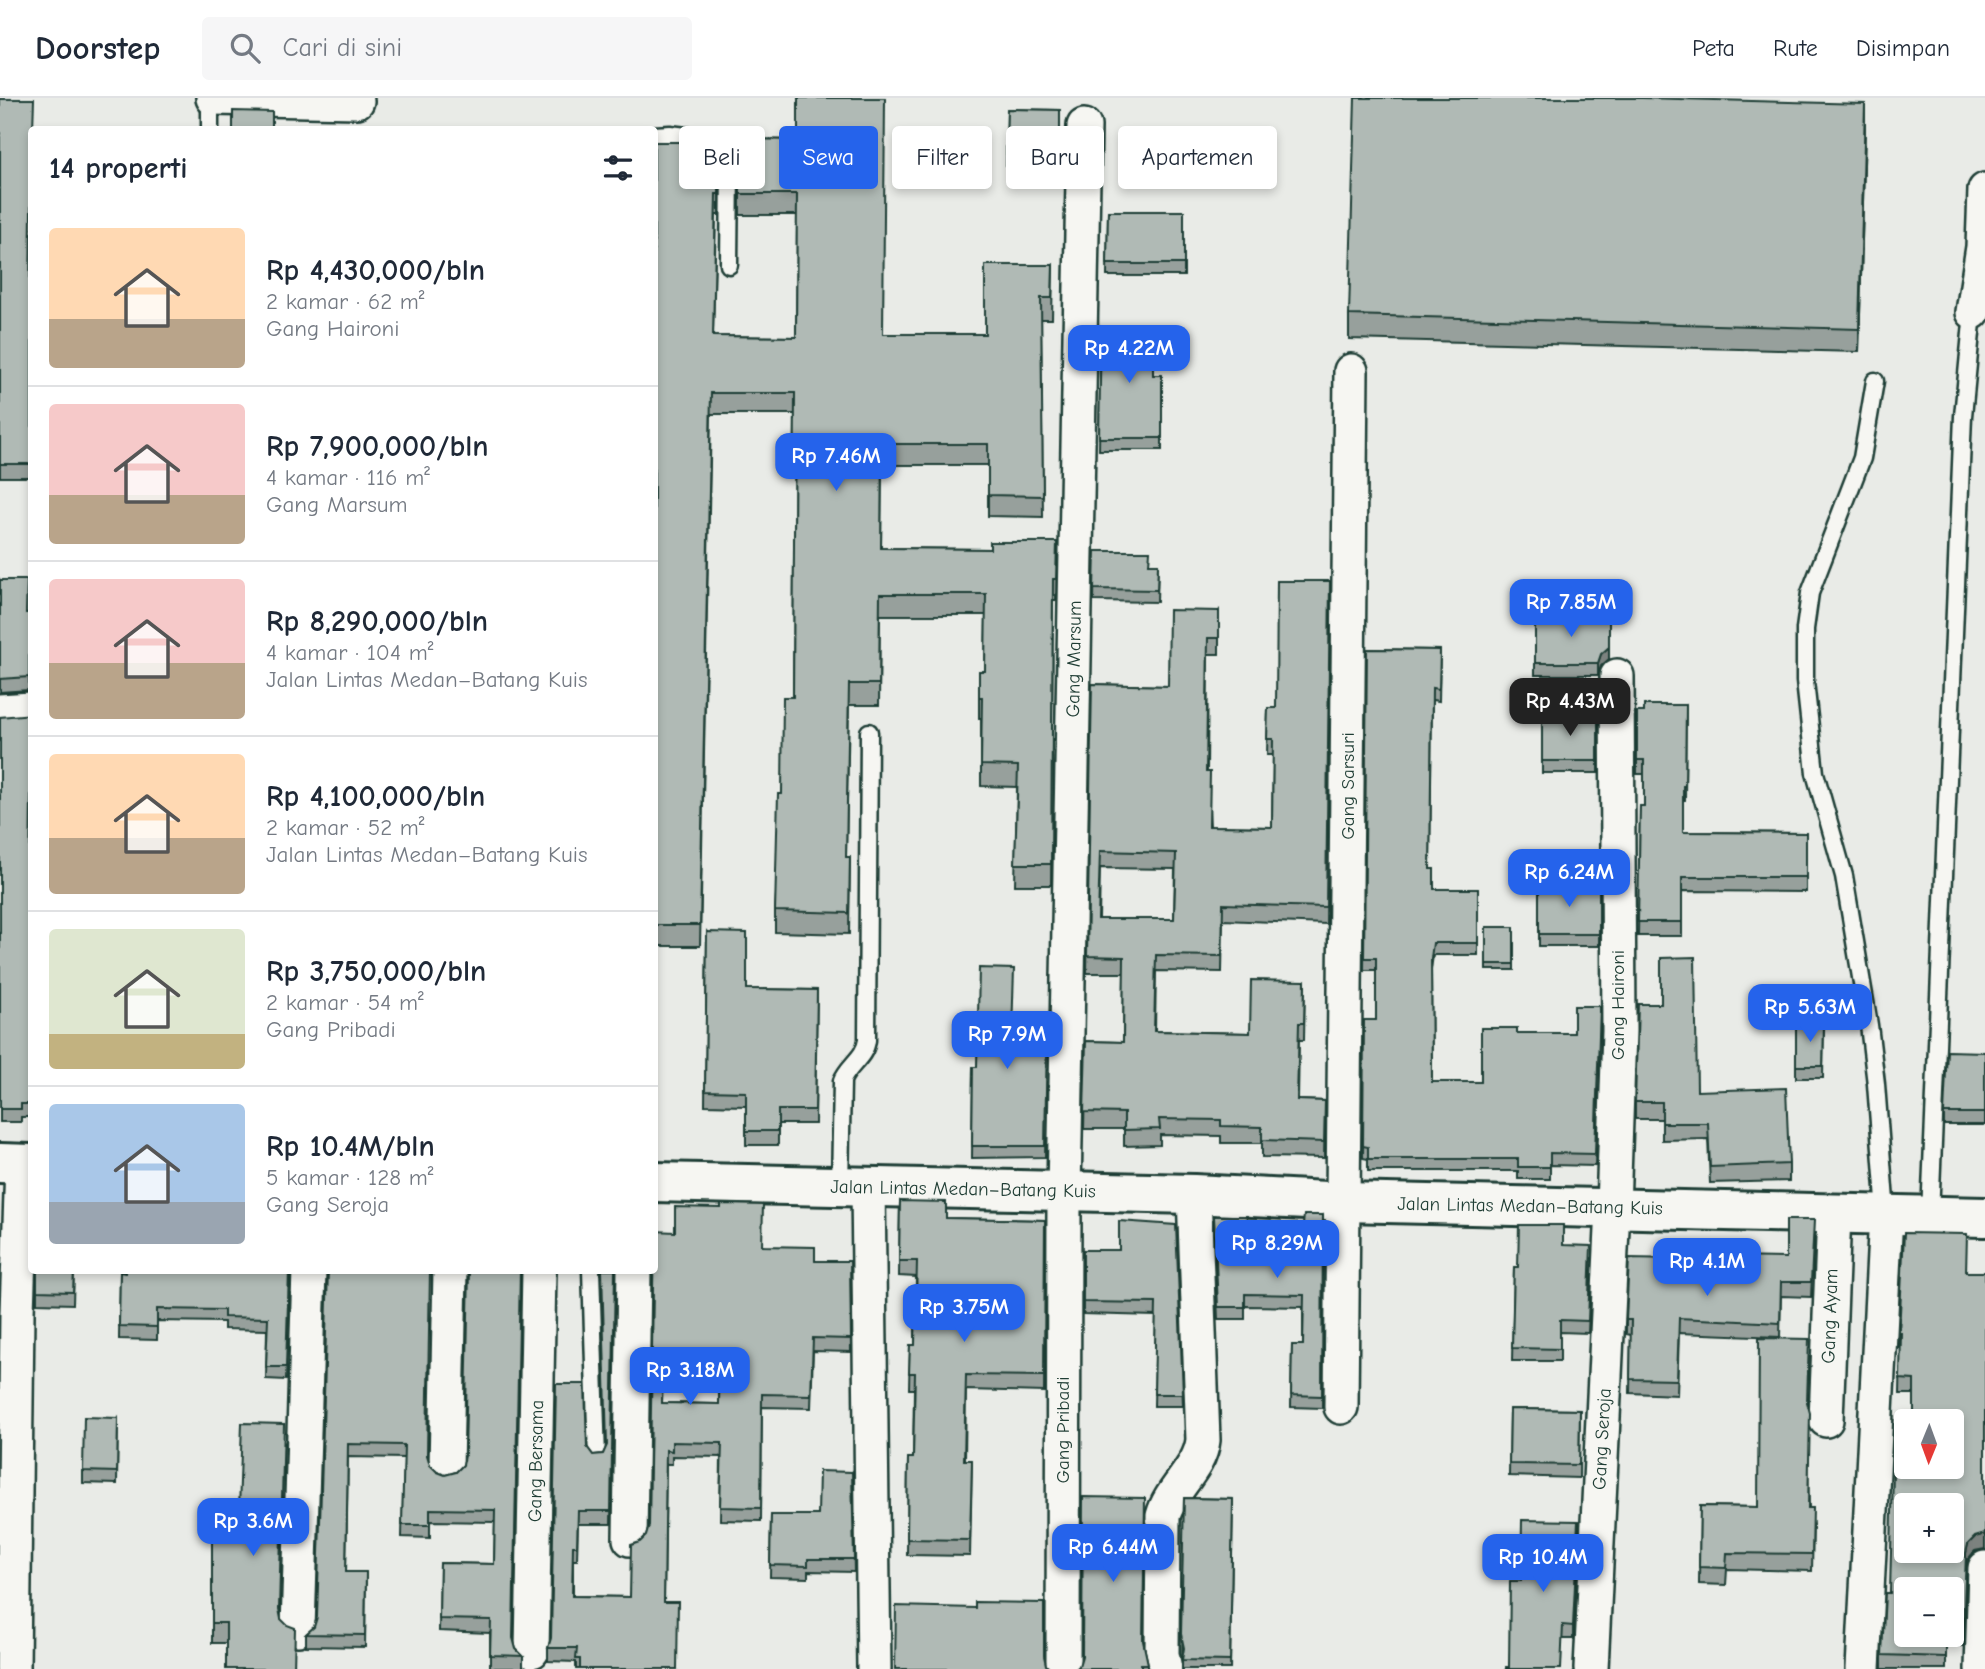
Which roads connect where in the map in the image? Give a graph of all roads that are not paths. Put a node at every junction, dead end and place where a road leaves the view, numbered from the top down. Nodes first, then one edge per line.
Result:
1 (211, 98) edge
2 (357, 101) dead end
3 (210, 126) edge
4 (658, 135) edge
5 (1083, 189) edge
6 (1985, 190) edge
7 (729, 265) dead end
8 (1973, 312) joint
9 (1351, 371) dead end
10 (1875, 381) dead end
11 (1617, 676) dead end
12 (28, 709) edge
13 (0, 711) edge
14 (869, 732) dead end
15 (18, 1164) edge
16 (658, 1182) edge
17 (854, 1186) junction
18 (1064, 1192) junction
19 (1194, 1194) junction
20 (1345, 1202) junction
21 (1613, 1208) junction
22 (1834, 1213) junction
23 (1886, 1214) junction
24 (1930, 1215) junction
25 (1985, 1217) edge
26 (309, 1274) edge
27 (450, 1274) edge
28 (539, 1274) edge
29 (591, 1274) edge
30 (634, 1274) edge
31 (1341, 1407) dead end
32 (1826, 1420) dead end
33 (597, 1459) edge
34 (446, 1468) dead end
35 (630, 1539) dead end
36 (1985, 1567) edge
37 (298, 1629) edge
38 (532, 1651) dead end
39 (13, 1669) edge
40 (874, 1669) edge
41 (1063, 1669) edge
42 (1165, 1669) edge
43 (1591, 1669) edge
44 (1863, 1669) edge
45 (1982, 1669) edge

1 - 2 street
1 - 3 lane
4 - 7 lane
5 - 18 street, Gang Marsum
6 - 8 street
8 - 24 lane
9 - 20 street, Gang Sarsuri
10 - 23 lane
11 - 21 street, Gang Haironi
12 - 13 street
14 - 17 lane
15 - 39 street
16 - 17 highway, Jalan Lintas Medan–Batang Kuis
17 - 18 highway, Jalan Lintas Medan–Batang Kuis
17 - 40 street
18 - 19 highway, Jalan Lintas Medan–Batang Kuis
18 - 41 street, Gang Pribadi
19 - 20 highway, Jalan Lintas Medan–Batang Kuis
19 - 42 street
20 - 21 highway, Jalan Lintas Medan–Batang Kuis
20 - 31 street, Gang Sarsuri
21 - 22 highway, Jalan Lintas Medan–Batang Kuis
21 - 43 street, Gang Seroja
22 - 23 highway, Jalan Lintas Medan–Batang Kuis
22 - 32 street, Gang Ayam
23 - 24 highway, Jalan Lintas Medan–Batang Kuis
23 - 44 street
24 - 25 highway, Jalan Lintas Medan–Batang Kuis
26 - 37 street
27 - 34 street
28 - 38 street, Gang Bersama
29 - 33 lane
30 - 35 street
36 - 45 street

